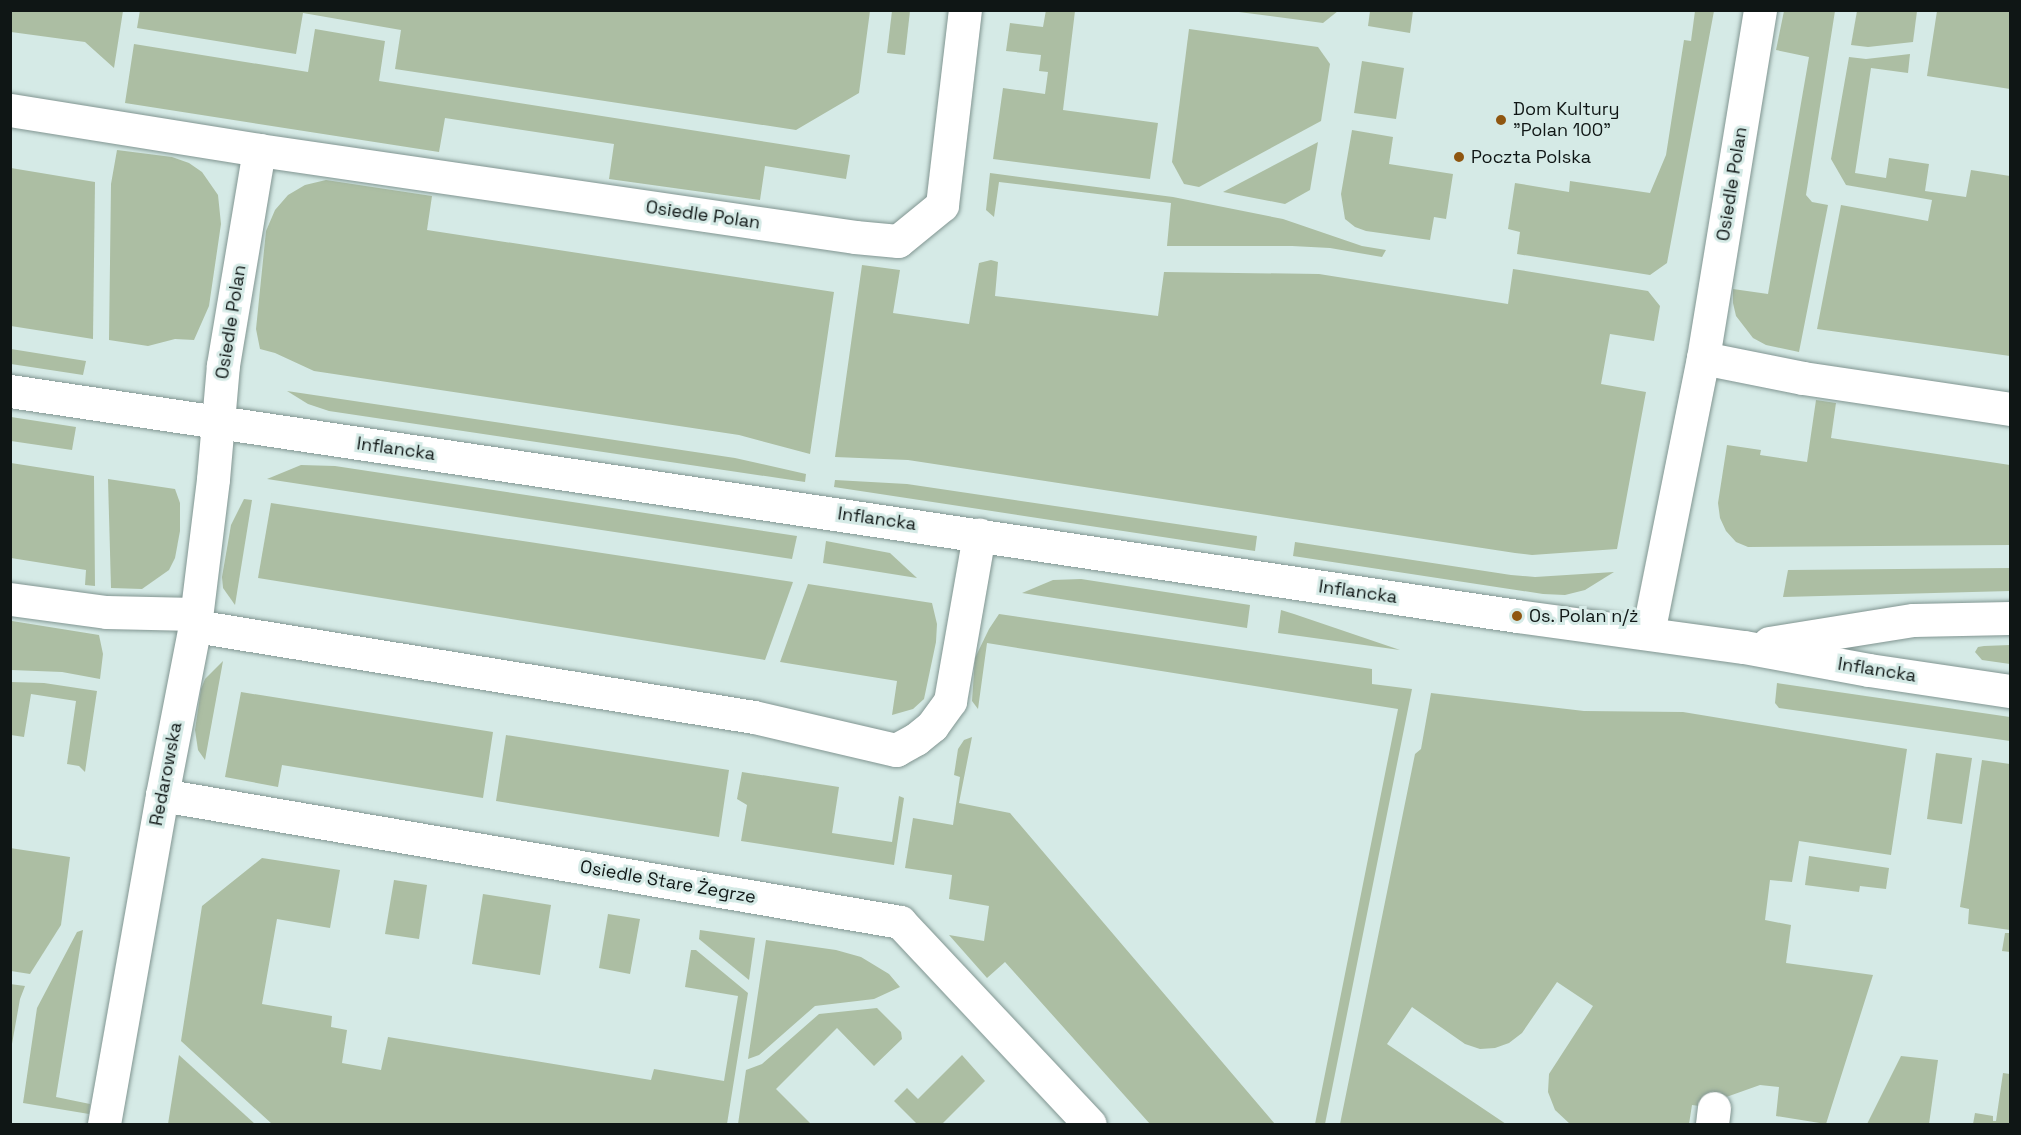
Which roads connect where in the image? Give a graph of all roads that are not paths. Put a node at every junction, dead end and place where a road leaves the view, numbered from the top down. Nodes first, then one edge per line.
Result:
1 (966, 10) edge
2 (1761, 10) edge
3 (10, 110) edge
4 (259, 150) junction
5 (1703, 358) junction
6 (10, 392) edge
7 (2010, 409) edge
8 (216, 422) junction
9 (979, 534) junction
10 (10, 599) edge
11 (2010, 618) edge
12 (195, 620) junction
13 (1648, 633) junction
14 (1744, 647) junction
15 (2010, 691) edge
16 (162, 795) junction
17 (104, 1125) edge
18 (1090, 1125) edge

1 - 4 street, Osiedle Polan
2 - 5 street, Osiedle Polan
3 - 4 street, Osiedle Polan
4 - 8 street, Osiedle Polan
5 - 7 street
5 - 13 street, Osiedle Polan
6 - 8 street, Inflancka
8 - 9 street, Inflancka
8 - 12 street, Redarowska
9 - 12 street
9 - 13 street, Inflancka
10 - 12 street
11 - 14 street, Inflancka
12 - 16 street, Redarowska
13 - 14 street, Inflancka
14 - 15 street, Inflancka
16 - 17 street, Redarowska
16 - 18 street, Osiedle Stare Żegrze

